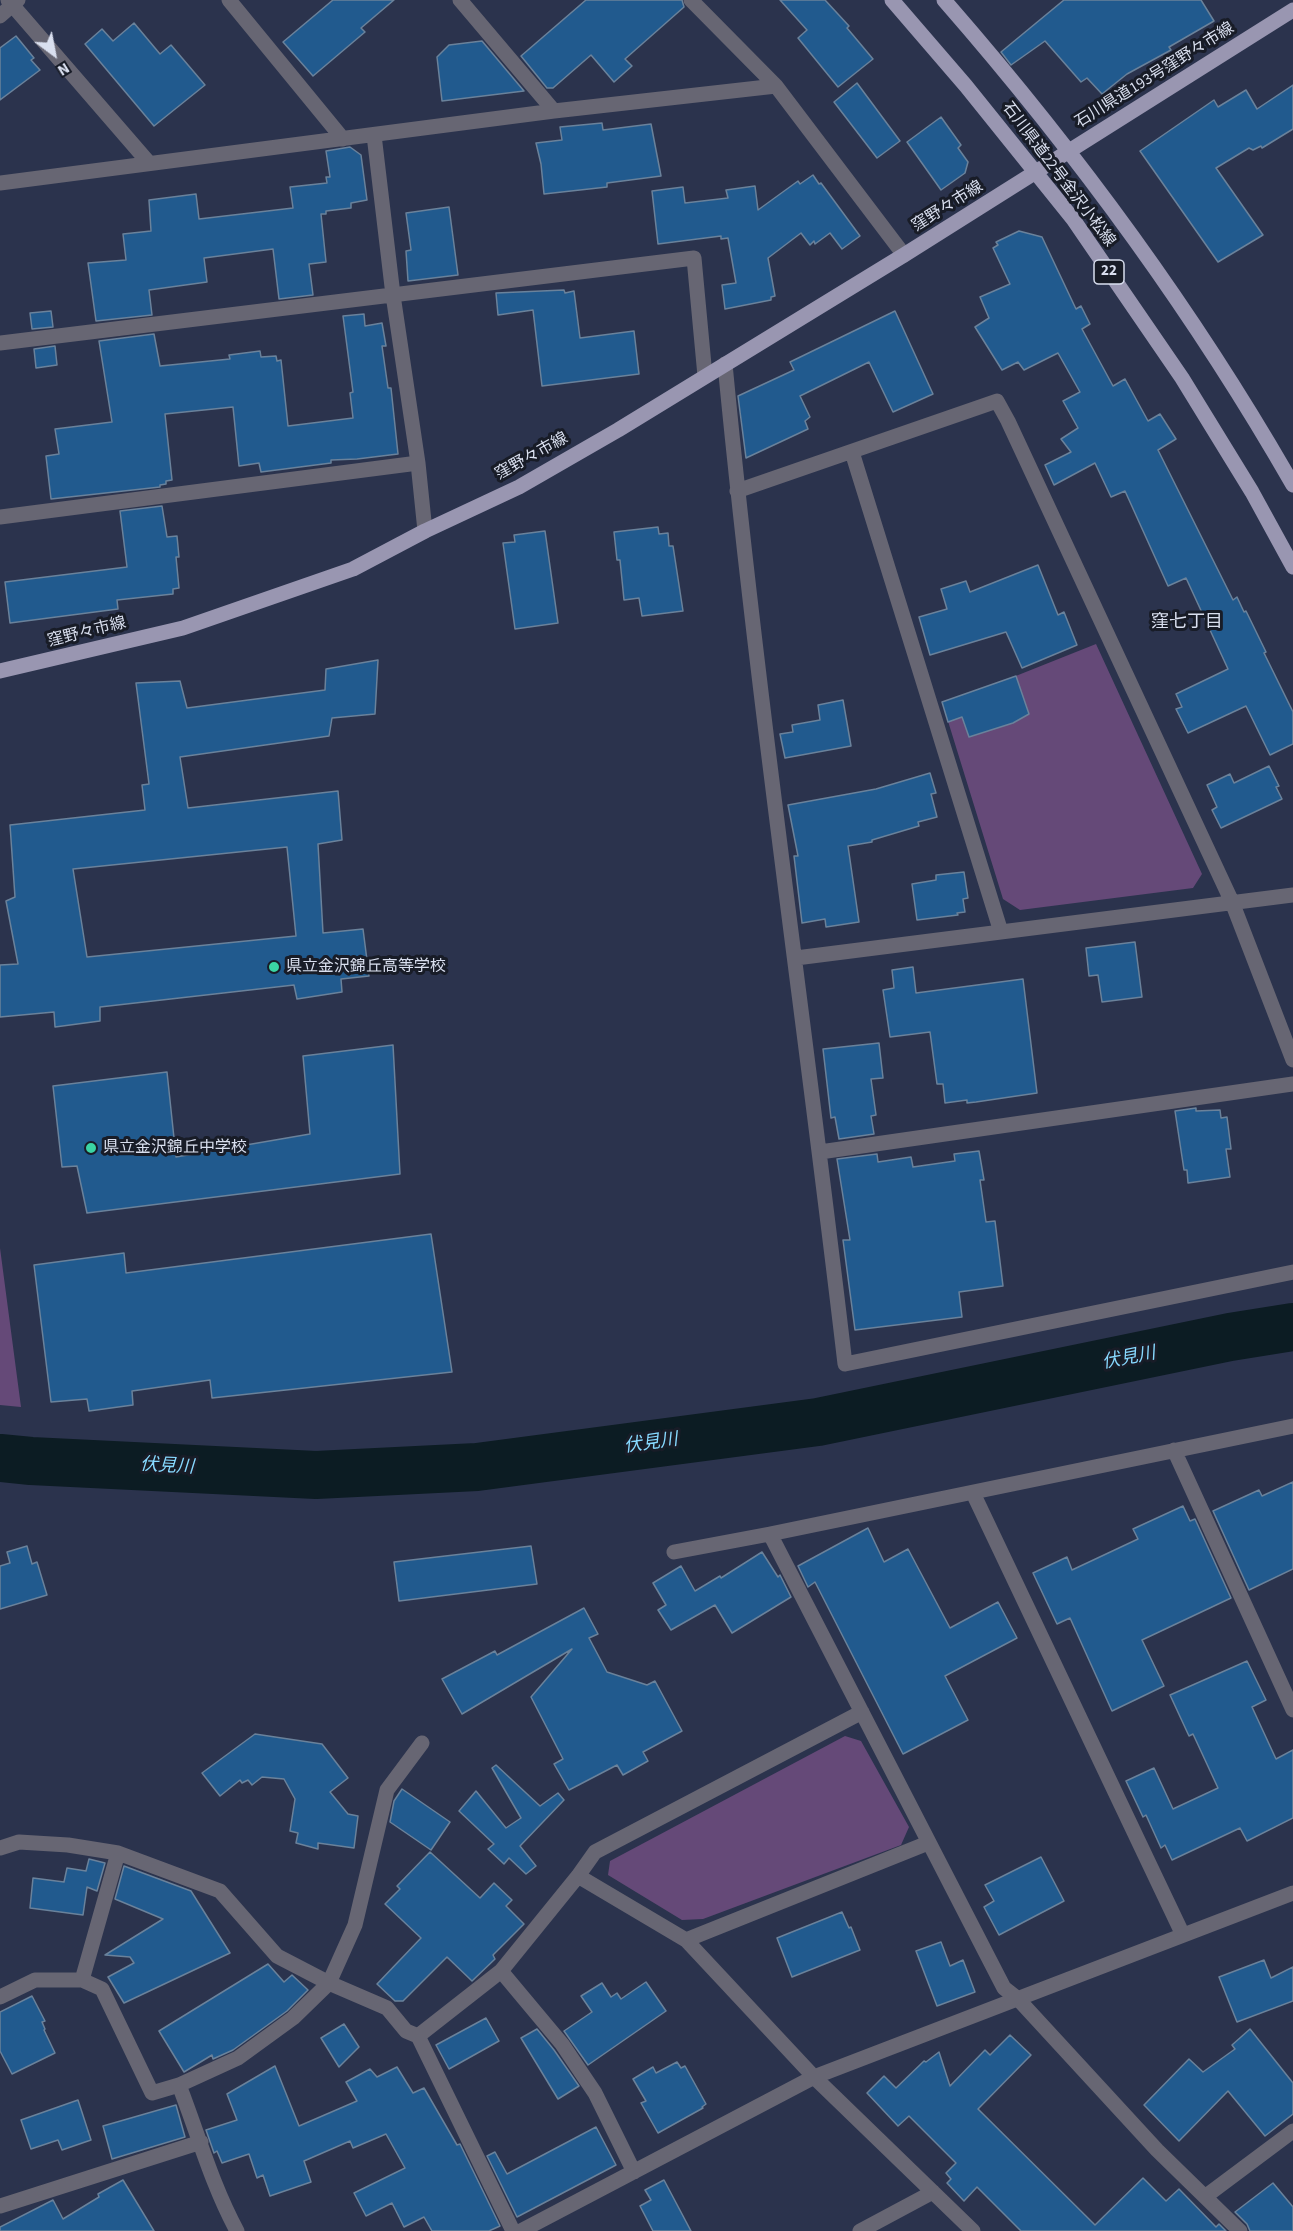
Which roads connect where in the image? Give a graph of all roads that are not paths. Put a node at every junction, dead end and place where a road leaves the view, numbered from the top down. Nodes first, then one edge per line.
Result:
1 (229, 0) edge
2 (460, 0) edge
3 (691, 0) edge
4 (892, 0) edge
5 (944, 0) edge
6 (13, 2) edge
7 (1293, 10) edge
8 (0, 16) edge
9 (776, 86) junction
10 (554, 111) junction
11 (375, 135) junction
12 (343, 139) junction
13 (1067, 152) junction
14 (149, 163) junction
15 (1036, 173) junction
16 (0, 183) edge
17 (904, 255) junction
18 (393, 294) junction
19 (0, 342) edge
20 (725, 364) junction
21 (705, 376) junction
22 (852, 452) junction
23 (418, 463) junction
24 (1293, 485) edge
25 (737, 491) junction
26 (0, 517) edge
27 (425, 531) junction
28 (1293, 567) edge
29 (0, 670) edge
30 (1293, 895) edge
31 (1232, 902) junction
32 (1001, 932) junction
33 (796, 958) junction
34 (1293, 1060) edge
35 (1293, 1084) edge
36 (820, 1152) junction
37 (1293, 1272) edge
38 (1293, 1426) edge
39 (1174, 1450) junction
40 (973, 1493) junction
41 (770, 1534) junction
42 (674, 1552) dead end
43 (1293, 1710) edge
44 (862, 1712) junction
45 (422, 1743) dead end
46 (928, 1843) junction
47 (0, 1848) edge
48 (118, 1853) junction
49 (578, 1876) junction
50 (1293, 1893) edge
51 (1183, 1935) junction
52 (686, 1940) junction
53 (501, 1971) junction
54 (82, 1980) junction
55 (329, 1983) junction
56 (0, 1997) edge
57 (1018, 1999) junction
58 (418, 2036) junction
59 (814, 2077) junction
60 (179, 2085) junction
61 (1293, 2131) edge
62 (201, 2142) junction
63 (634, 2172) junction
64 (933, 2192) junction
65 (1206, 2196) junction
66 (0, 2206) edge
67 (237, 2231) edge
68 (513, 2231) edge
69 (520, 2231) edge
70 (860, 2231) edge
71 (973, 2231) edge
72 (1240, 2231) edge

1 - 12 street
2 - 10 street
3 - 9 street
4 - 15 main road, 石川県道22号金沢小松線 / 22
5 - 13 main road, 石川県道22号金沢小松線 / 22
6 - 8 street
6 - 14 street
7 - 13 main road, 石川県道193号窪野々市線
9 - 10 street
9 - 17 street
10 - 11 street
11 - 12 street
11 - 18 street
12 - 14 street
13 - 15 main road, 石川県道193号窪野々市線
13 - 24 main road, 石川県道22号金沢小松線 / 22
14 - 16 street
15 - 17 main road, 窪野々市線
15 - 28 main road, 石川県道22号金沢小松線 / 22
17 - 20 main road, 窪野々市線
18 - 19 street
18 - 21 street
18 - 23 street
20 - 21 main road, 窪野々市線
20 - 25 street
21 - 27 main road, 窪野々市線
22 - 25 street
22 - 31 street
22 - 32 street
23 - 26 street
23 - 27 street
25 - 33 street
27 - 29 main road, 窪野々市線
30 - 31 street
31 - 32 street
31 - 34 street
32 - 33 street
33 - 36 street
35 - 36 street
36 - 37 street
38 - 39 street
39 - 40 street
39 - 43 street
40 - 41 street
40 - 51 street
41 - 42 street
41 - 44 street
44 - 46 street
44 - 49 street
45 - 55 street
46 - 52 street
46 - 57 street
47 - 48 street
48 - 54 street
48 - 55 street
49 - 52 street
49 - 53 street
50 - 51 street
51 - 57 street
52 - 59 street
53 - 58 street
53 - 63 street
54 - 56 street
54 - 60 street
55 - 58 street
55 - 60 street
57 - 59 street
57 - 65 street
58 - 68 street
59 - 63 street
59 - 64 street
60 - 62 street
61 - 65 street
62 - 66 street
62 - 67 street
63 - 69 street
64 - 70 street
64 - 71 street
65 - 72 street

